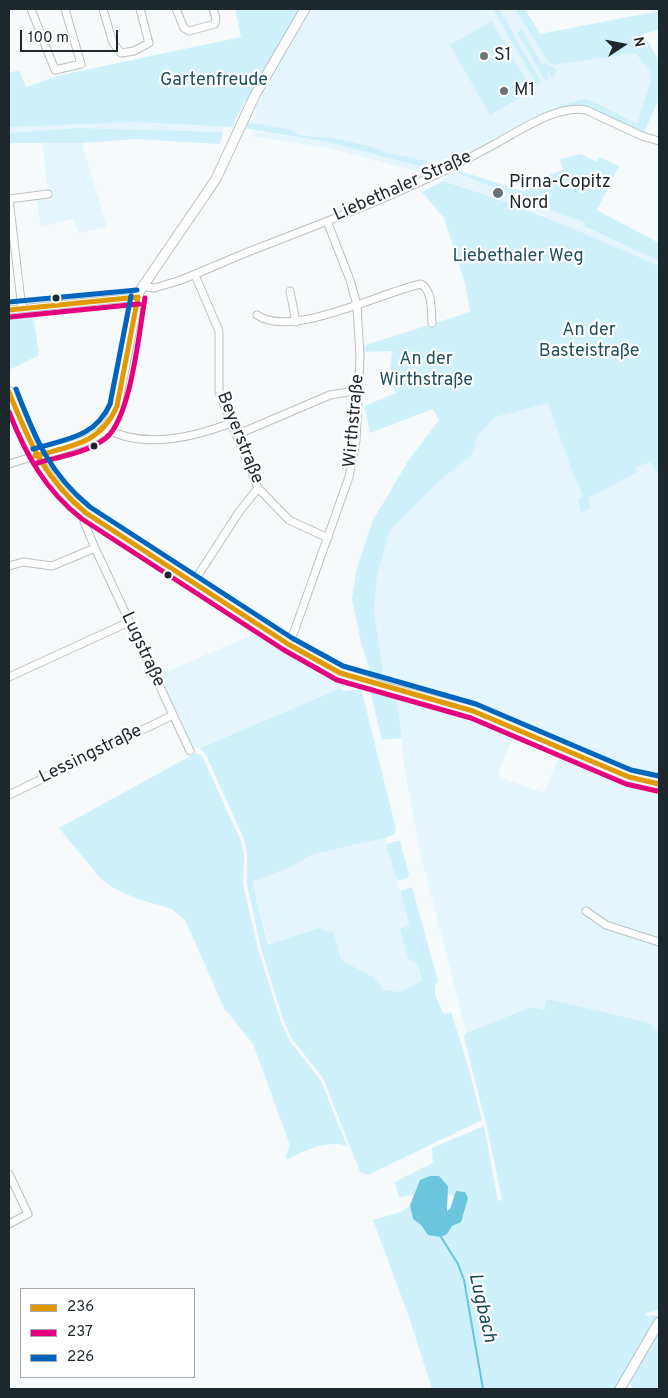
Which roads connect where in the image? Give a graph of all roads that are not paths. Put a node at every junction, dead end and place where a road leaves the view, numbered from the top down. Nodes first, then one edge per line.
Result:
1 (31, 9) edge
2 (65, 9) edge
3 (103, 9) edge
4 (140, 9) edge
5 (176, 9) edge
6 (213, 9) edge
7 (305, 9) edge
8 (659, 141) edge
9 (48, 194) dead end
10 (9, 199) edge
11 (327, 221) junction
12 (196, 275) junction
13 (142, 286) junction
14 (290, 291) dead end
15 (138, 296) junction
16 (356, 305) junction
17 (22, 309) junction
18 (9, 310) edge
19 (257, 315) dead end
20 (296, 322) junction
21 (432, 323) dead end
22 (360, 390) junction
23 (9, 392) edge
24 (231, 423) junction
25 (106, 428) junction
26 (236, 435) junction
27 (35, 456) junction
28 (9, 464) edge
29 (258, 488) junction
30 (86, 513) junction
31 (328, 538) junction
32 (95, 548) junction
33 (9, 566) edge
34 (192, 583) junction
35 (129, 622) junction
36 (288, 644) junction
37 (9, 676) edge
38 (173, 715) junction
39 (190, 751) dead end
40 (659, 784) edge
41 (9, 795) edge
42 (586, 911) dead end
43 (659, 942) edge
44 (9, 1174) edge
45 (9, 1224) edge
46 (659, 1322) edge
47 (620, 1389) edge

1 - 2 street
3 - 4 street
5 - 6 street
7 - 13 street
8 - 11 street, Liebethaler Straße
9 - 10 street
10 - 17 street
11 - 12 street, Liebethaler Straße
11 - 16 street, Wirthstraße
12 - 13 street, Liebethaler Straße
12 - 24 street, Beyerstraße
13 - 15 street
14 - 20 street
15 - 17 street
15 - 25 street
16 - 20 street
16 - 21 street
16 - 22 street, Wirthstraße
17 - 18 street
19 - 20 street
22 - 26 street
22 - 31 street, Wirthstraße
23 - 27 main road
24 - 25 street
24 - 26 street, Beyerstraße
25 - 27 street
26 - 29 street, Beyerstraße
27 - 28 street
27 - 30 main road
29 - 31 street, Beyerstraße
29 - 34 street
30 - 32 street, Lugstraße
30 - 34 main road
31 - 36 street, Wirthstraße
32 - 33 street
32 - 35 street, Lugstraße
34 - 36 main road
35 - 37 street
35 - 38 street, Lugstraße
36 - 40 main road
38 - 39 street, Lugstraße
38 - 41 street, Lessingstraße
42 - 43 street
44 - 45 street
46 - 47 street

